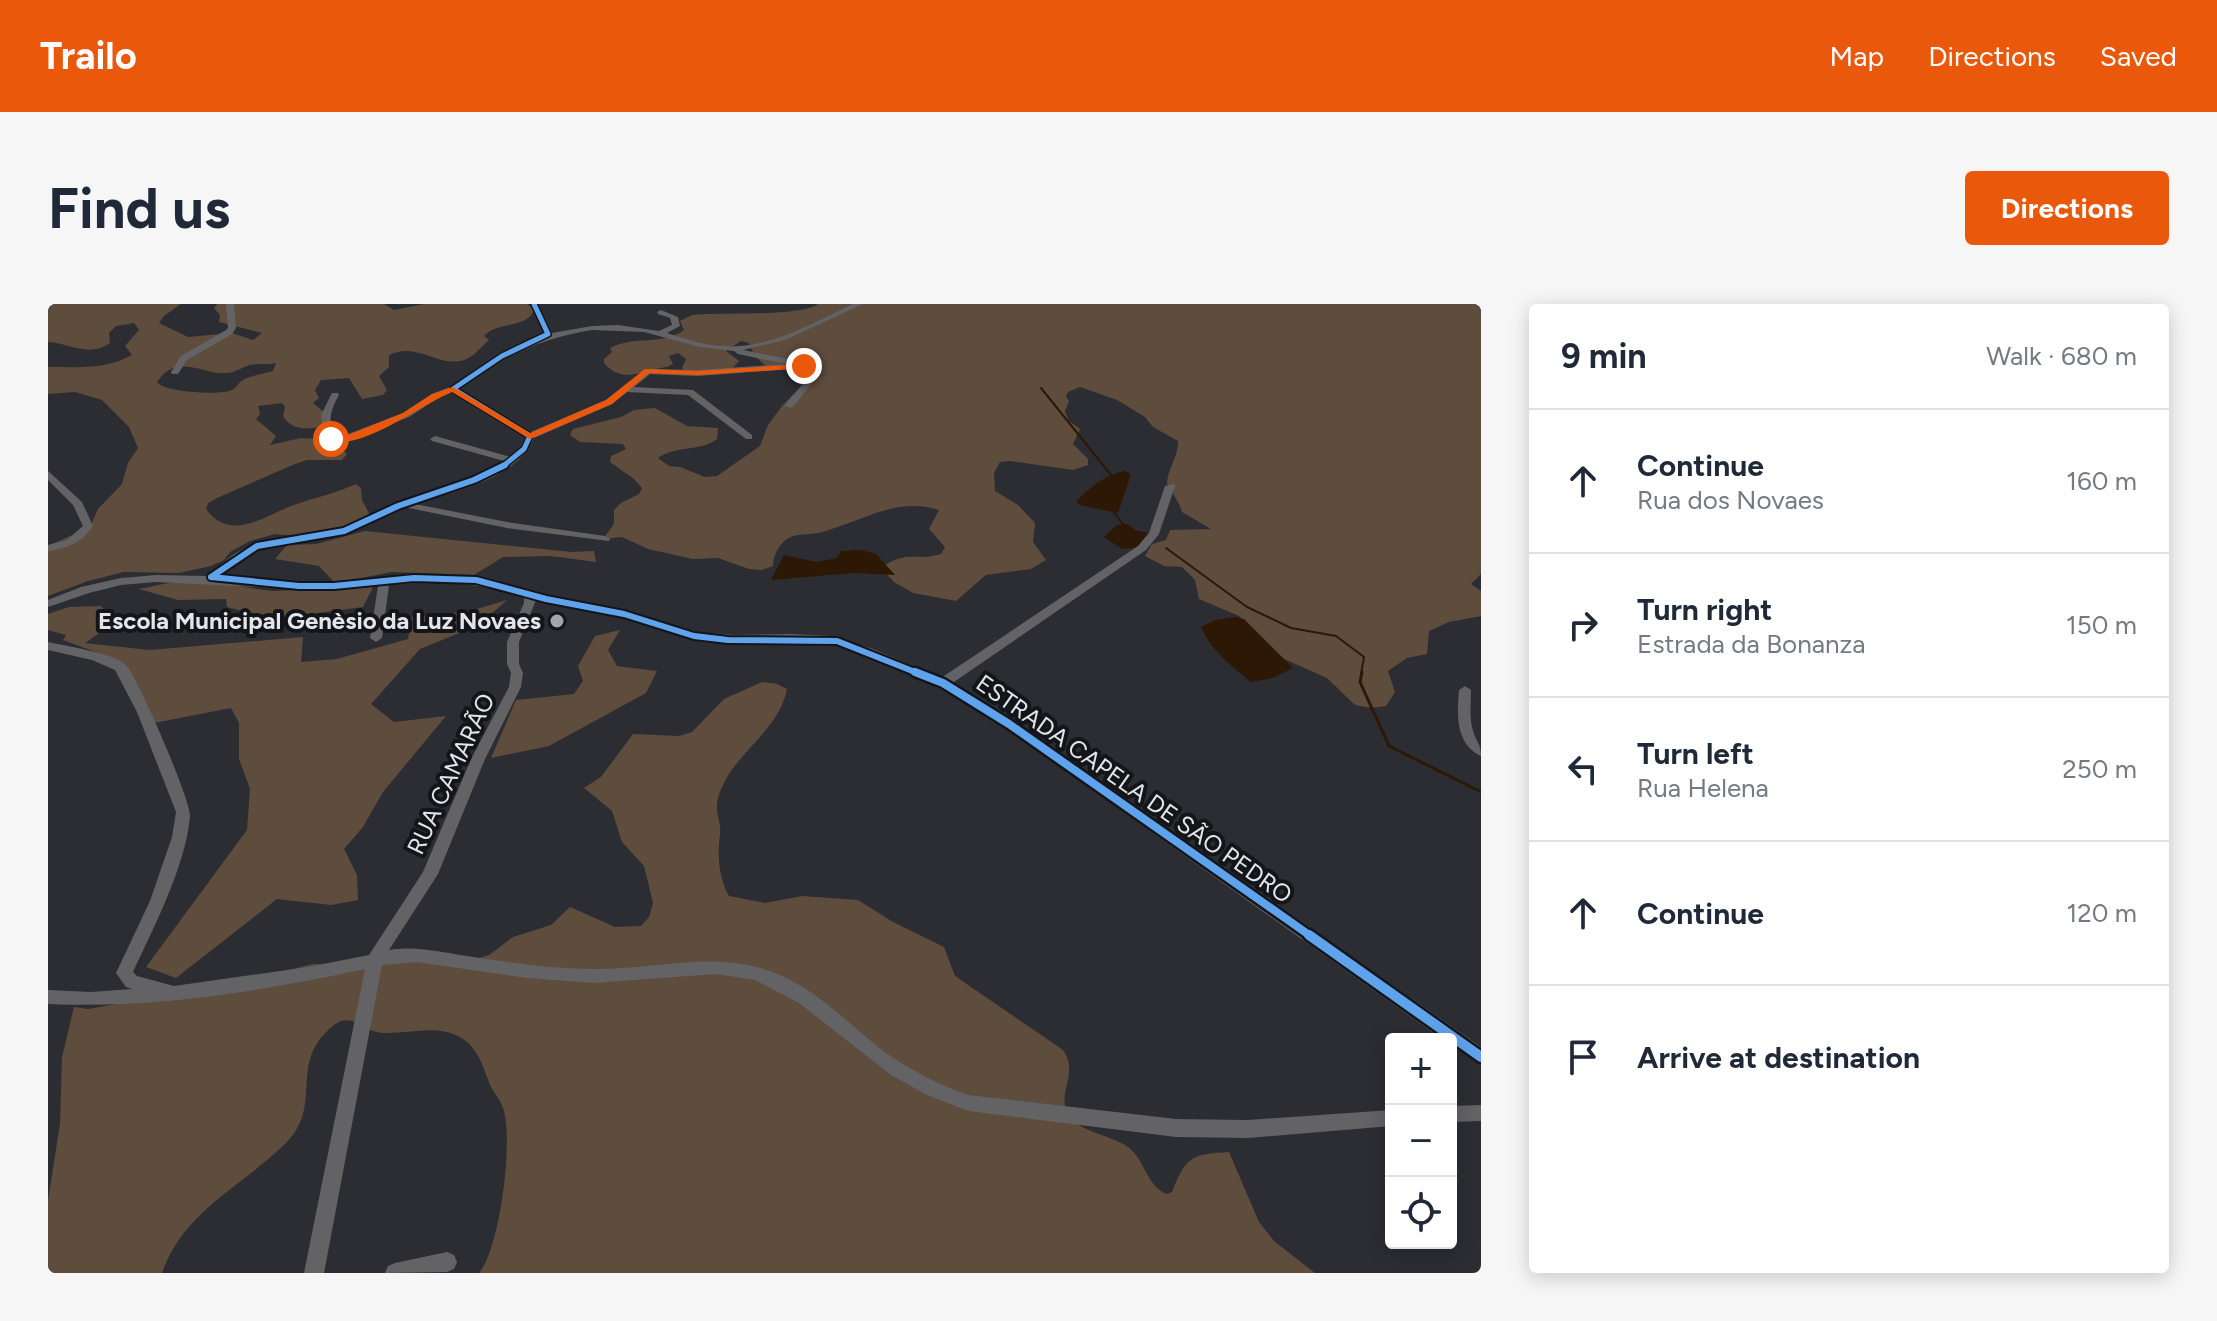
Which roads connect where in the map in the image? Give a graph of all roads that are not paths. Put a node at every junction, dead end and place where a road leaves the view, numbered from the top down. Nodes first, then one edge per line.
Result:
1 (230, 304) edge
2 (534, 304) edge
3 (859, 304) edge
4 (661, 312) dead end
5 (548, 334) junction
6 (660, 334) junction
7 (727, 349) junction
8 (805, 365) junction
9 (175, 372) dead end
10 (453, 389) junction
11 (626, 389) junction
12 (335, 395) dead end
13 (789, 406) dead end
14 (530, 436) junction
15 (749, 437) dead end
16 (435, 439) dead end
17 (511, 460) junction
18 (48, 474) edge
19 (1170, 486) dead end
20 (402, 505) junction
21 (605, 539) dead end
22 (48, 548) edge
23 (211, 577) junction
24 (384, 581) junction
25 (530, 596) junction
26 (48, 604) edge
27 (376, 638) dead end
28 (48, 646) edge
29 (943, 683) junction
30 (1465, 690) dead end
31 (1481, 751) edge
32 (375, 959) junction
33 (174, 993) junction
34 (48, 997) edge
35 (1481, 1057) edge
36 (1481, 1113) edge
37 (1457, 1114) edge
38 (1385, 1118) edge
39 (447, 1262) dead end
40 (314, 1273) edge
41 (395, 1273) edge

1 - 9 street
2 - 5 street
3 - 7 street
4 - 6 street
5 - 6 street
5 - 10 street
6 - 7 street
7 - 8 street
8 - 11 street
8 - 13 street
10 - 12 street
10 - 14 street
11 - 14 street
11 - 15 street
14 - 17 street
16 - 17 street
17 - 20 street
18 - 22 street
19 - 29 street
20 - 21 street
20 - 23 street
23 - 24 street, ESTRADA CAPELA DE SÃO PEDRO
23 - 26 street, ESTRADA CAPELA DE SÃO PEDRO
24 - 25 street, ESTRADA CAPELA DE SÃO PEDRO
24 - 27 street
25 - 29 street, ESTRADA CAPELA DE SÃO PEDRO
25 - 32 street, RUA CAMARÃO
28 - 33 street
29 - 35 street, ESTRADA CAPELA DE SÃO PEDRO
30 - 31 street
32 - 33 street
32 - 38 street
32 - 40 street
33 - 34 street
36 - 37 street
39 - 41 street

